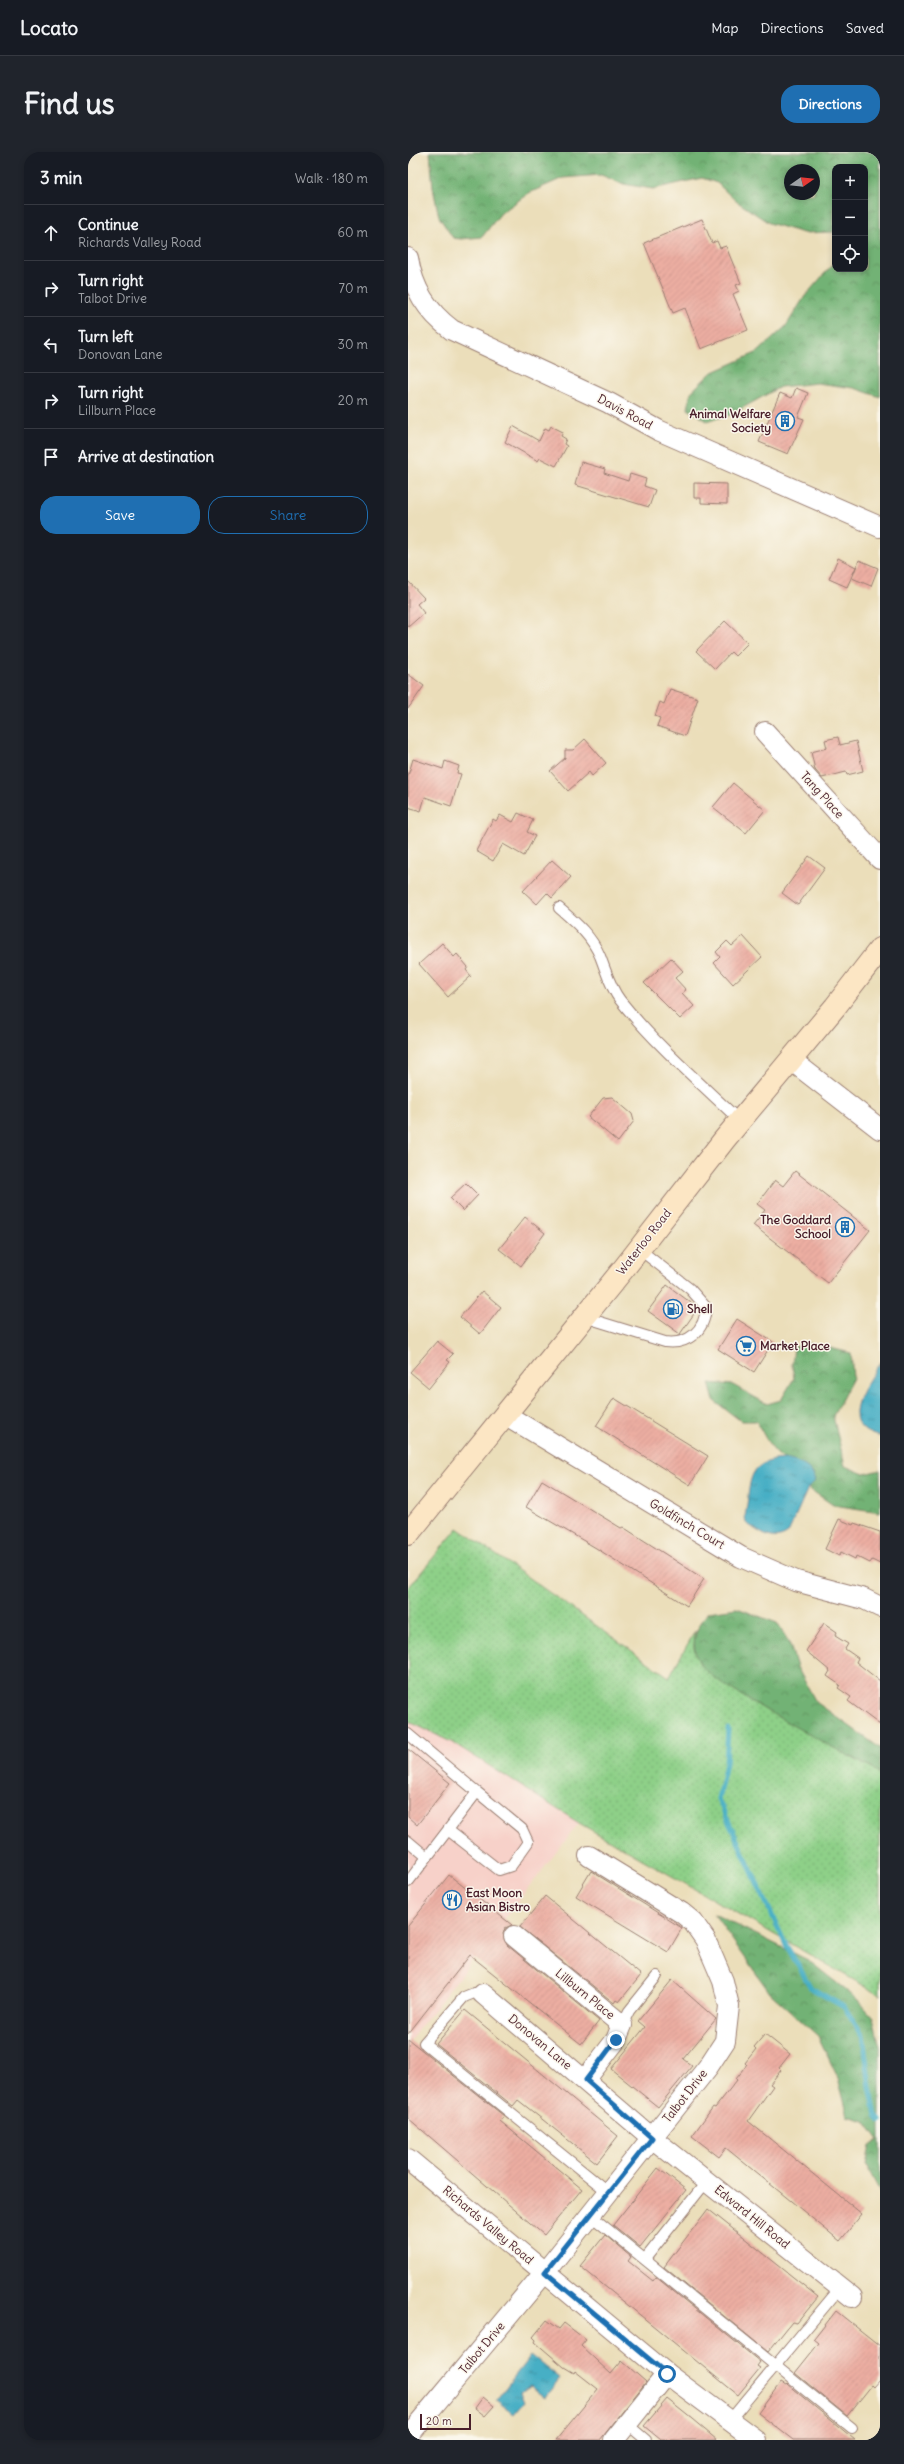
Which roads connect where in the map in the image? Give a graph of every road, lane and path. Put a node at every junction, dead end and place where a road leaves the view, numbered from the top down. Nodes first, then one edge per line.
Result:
1 (408, 258) edge
2 (880, 528) edge
3 (765, 732) dead end
4 (880, 858) edge
5 (559, 908) dead end
6 (880, 949) edge
7 (791, 1060) junction
8 (740, 1121) junction
9 (880, 1130) edge
10 (639, 1249) junction
11 (584, 1317) junction
12 (506, 1415) junction
13 (408, 1534) edge
14 (880, 1607) edge
15 (408, 1734) edge
16 (477, 1792) junction
17 (448, 1830) junction
18 (408, 1840) edge
19 (589, 1856) dead end
20 (427, 1857) junction
21 (408, 1882) edge
22 (514, 1936) dead end
23 (658, 1976) dead end
24 (483, 1994) joint
25 (622, 2025) junction
26 (586, 2080) junction
27 (652, 2138) junction
28 (408, 2159) edge
29 (707, 2181) junction
30 (608, 2192) junction
31 (590, 2215) junction
32 (645, 2258) junction
33 (545, 2272) junction
34 (846, 2292) joint
35 (776, 2365) junction
36 (667, 2374) junction
37 (730, 2420) junction
38 (627, 2424) junction
39 (852, 2428) dead end
40 (408, 2436) edge
41 (614, 2440) edge
42 (646, 2440) edge
43 (756, 2440) edge

1 - 2 street, Davis Road
3 - 4 street, Tang Place
5 - 8 lane
6 - 7 main road, Waterloo Road
7 - 8 main road, Waterloo Road
7 - 9 street
8 - 10 main road, Waterloo Road
10 - 11 main road, Waterloo Road
10 - 11 lane
11 - 12 main road, Waterloo Road
12 - 13 main road, Waterloo Road
12 - 14 street, Goldfinch Court
15 - 16 lane
16 - 17 lane
16 - 17 lane
17 - 20 lane
18 - 20 lane
19 - 27 street, Talbot Drive
20 - 21 lane
22 - 25 street, Lillburn Place
23 - 25 lane
24 - 26 street, Donovan Lane
24 - 30 lane
25 - 26 street, Lillburn Place
26 - 27 street, Donovan Lane
27 - 29 street, Edward Hill Road
27 - 30 street, Talbot Drive
28 - 33 street, Richards Valley Road
29 - 32 lane
29 - 34 street, Edward Hill Road
30 - 31 street, Talbot Drive
31 - 32 lane
31 - 33 street, Talbot Drive
32 - 35 lane
33 - 36 street, Richards Valley Road
33 - 40 street, Talbot Drive
34 - 35 lane
35 - 37 lane
35 - 39 lane
36 - 37 street, Richards Valley Road
36 - 38 street
37 - 43 street, Richards Valley Road
38 - 41 street
38 - 42 lane

